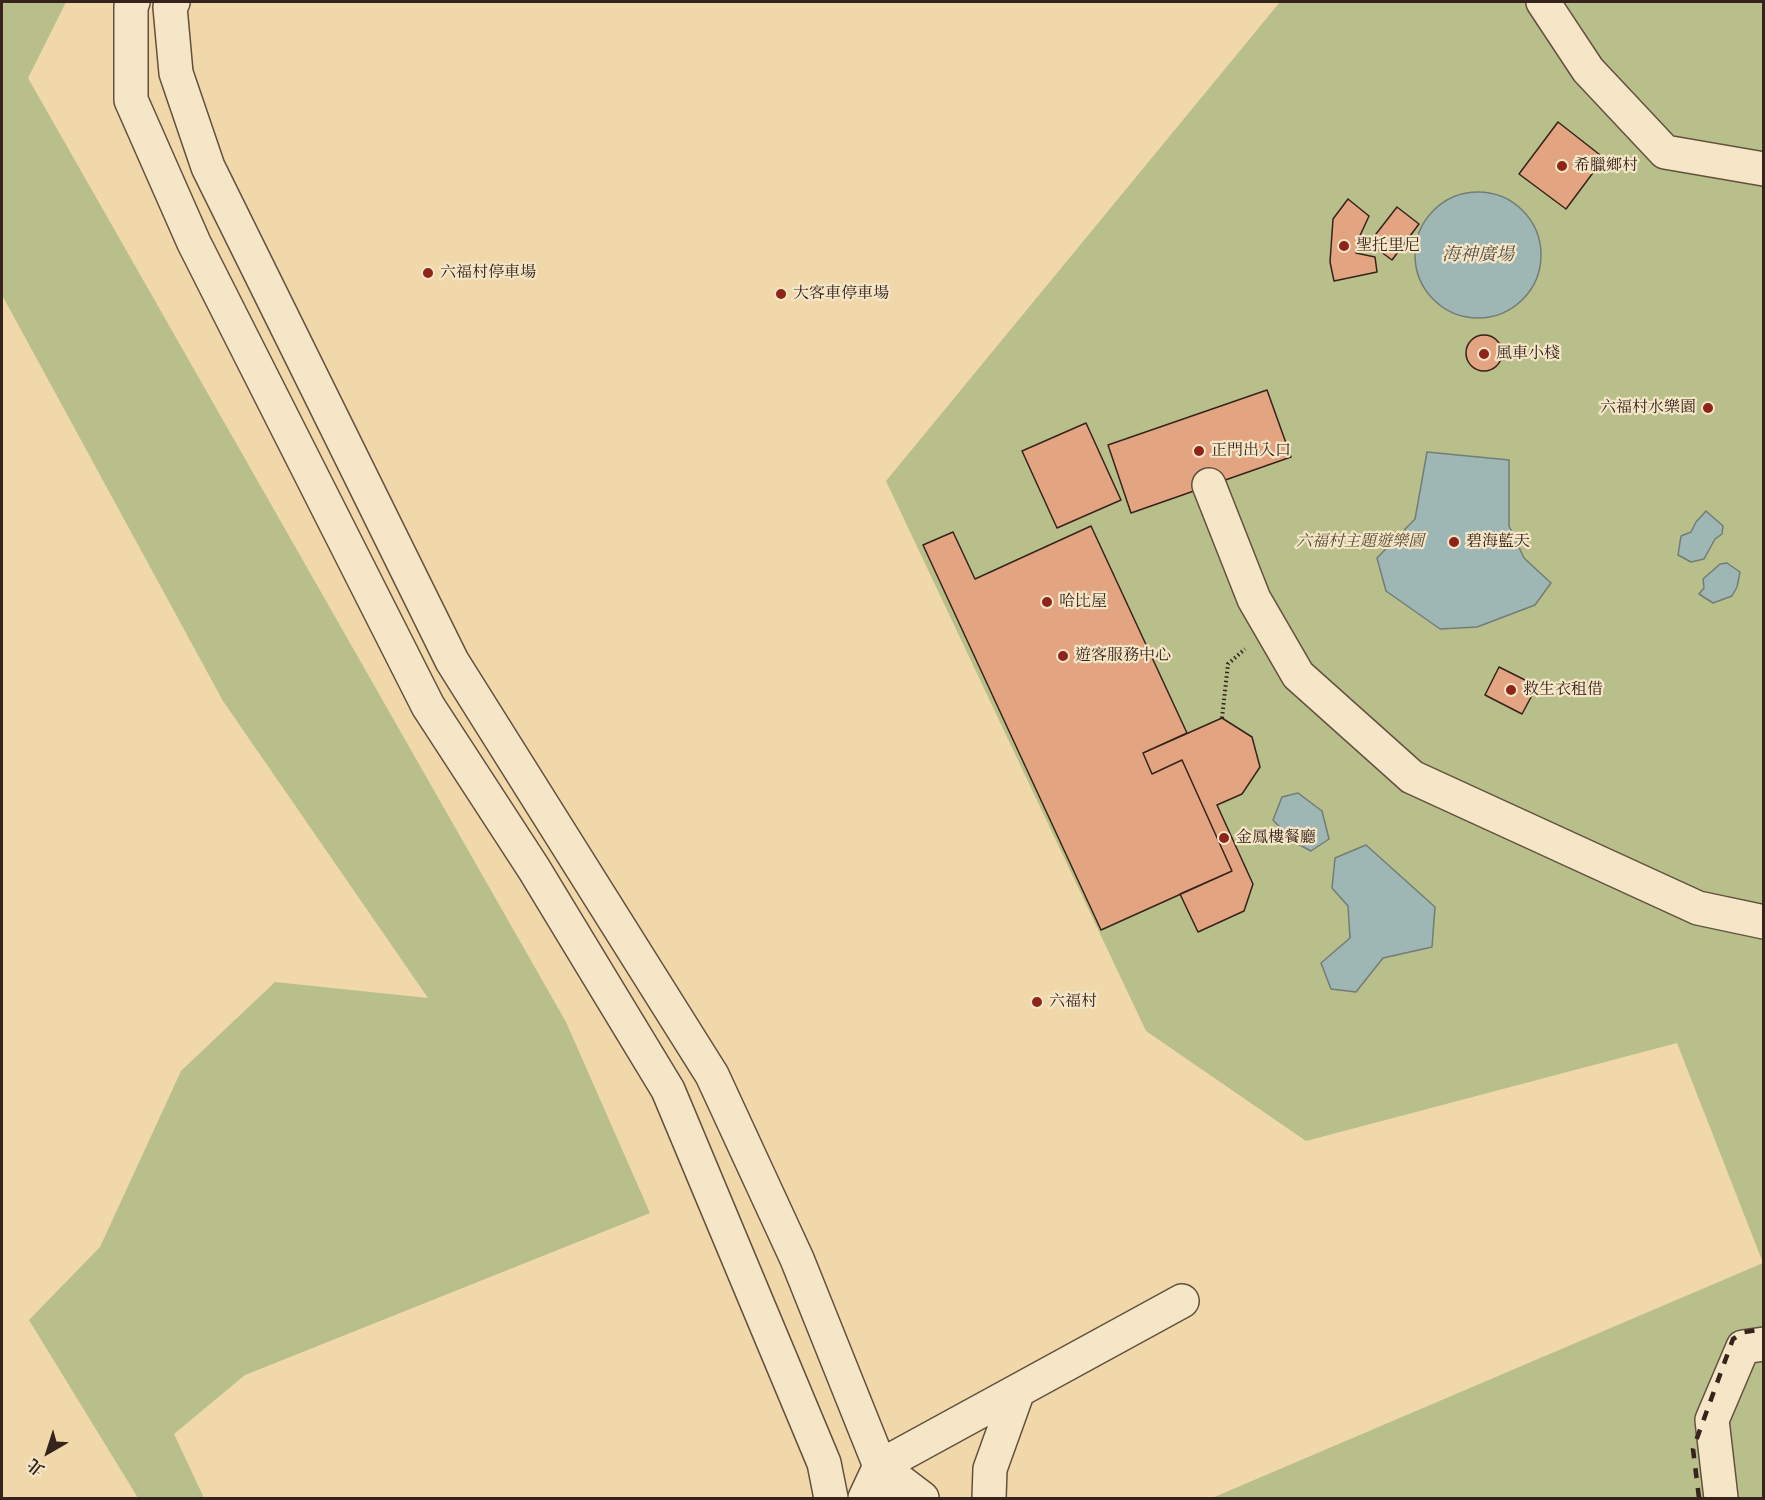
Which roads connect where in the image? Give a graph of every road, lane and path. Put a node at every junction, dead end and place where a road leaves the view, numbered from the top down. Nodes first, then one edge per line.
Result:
1 (133, 2) edge
2 (173, 2) edge
3 (1543, 2) edge
4 (1764, 169) edge
5 (1209, 485) dead end
6 (1270, 627) junction
7 (1222, 718) dead end
8 (1764, 922) edge
9 (1182, 1301) dead end
10 (1764, 1344) edge
11 (1018, 1391) junction
12 (880, 1466) junction
13 (831, 1498) edge
14 (865, 1498) edge
15 (891, 1498) edge
16 (922, 1498) edge
17 (989, 1498) edge
18 (1721, 1498) edge

1 - 13 street
2 - 12 street
3 - 4 street
5 - 6 street
6 - 7 path
6 - 8 street
9 - 11 street
10 - 18 street
11 - 12 street
11 - 17 street
12 - 14 street
12 - 15 street
12 - 16 street

